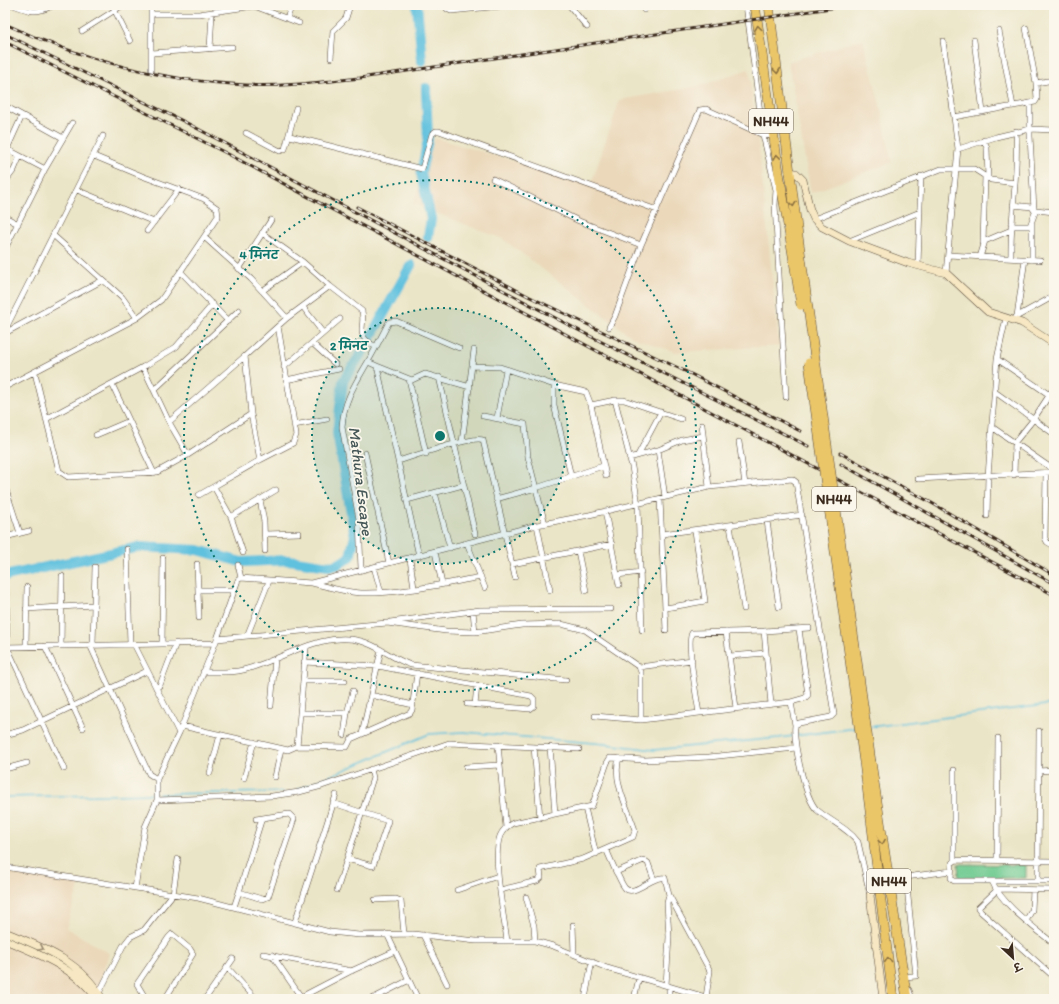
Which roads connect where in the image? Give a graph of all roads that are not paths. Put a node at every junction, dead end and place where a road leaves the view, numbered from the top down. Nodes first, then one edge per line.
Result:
1 (13, 5) edge
2 (40, 5) edge
3 (54, 5) edge
4 (123, 5) edge
5 (151, 5) edge
6 (292, 5) edge
7 (350, 5) edge
8 (446, 5) edge
9 (511, 5) edge
10 (569, 5) edge
11 (746, 5) edge
12 (755, 5) edge
13 (769, 5) edge
14 (254, 6) edge
15 (113, 8) edge
16 (40, 12) junction
17 (212, 13) junction
18 (152, 14) junction
19 (287, 18) junction
20 (299, 23) dead end
21 (587, 27) dead end
22 (1026, 28) dead end
23 (82, 31) dead end
24 (999, 31) dead end
25 (974, 40) dead end
26 (130, 41) dead end
27 (943, 41) dead end
28 (232, 47) dead end
29 (210, 49) junction
30 (152, 53) junction
31 (331, 58) dead end
32 (151, 71) dead end
33 (1054, 80) edge
34 (1036, 83) junction
35 (1030, 103) junction
36 (5, 106) edge
37 (1013, 106) junction
38 (296, 108) dead end
39 (983, 112) junction
40 (22, 116) junction
41 (954, 117) junction
42 (72, 123) dead end
43 (1030, 129) junction
44 (1054, 130) edge
45 (1016, 131) junction
46 (246, 133) dead end
47 (762, 135) junction
48 (103, 136) dead end
49 (290, 136) junction
50 (774, 136) junction
51 (63, 138) junction
52 (984, 140) junction
53 (6, 149) edge
54 (958, 149) junction
55 (20, 156) junction
56 (94, 156) junction
57 (45, 169) junction
58 (956, 169) junction
59 (788, 172) junction
60 (921, 176) junction
61 (986, 177) junction
62 (492, 180) dead end
63 (5, 182) edge
64 (1015, 183) junction
65 (179, 189) junction
66 (77, 190) junction
67 (1013, 205) junction
68 (657, 210) junction
69 (1034, 210) junction
70 (920, 212) junction
71 (1054, 212) edge
72 (5, 218) edge
73 (814, 219) junction
74 (271, 220) dead end
75 (154, 222) junction
76 (1032, 223) junction
77 (18, 224) junction
78 (1011, 228) junction
79 (147, 231) dead end
80 (262, 233) junction
81 (54, 236) junction
82 (794, 236) junction
83 (204, 237) junction
84 (849, 241) junction
85 (983, 243) junction
86 (641, 245) junction
87 (5, 249) edge
88 (948, 255) junction
89 (980, 257) junction
90 (1011, 258) junction
91 (1024, 259) junction
92 (1032, 260) junction
93 (1040, 260) dead end
94 (303, 262) junction
95 (918, 265) junction
96 (239, 268) junction
97 (181, 272) junction
98 (946, 273) junction
99 (103, 280) junction
100 (1054, 282) edge
101 (330, 286) junction
102 (262, 291) junction
103 (1054, 296) edge
104 (212, 304) junction
105 (304, 307) junction
106 (239, 310) dead end
107 (136, 318) junction
108 (287, 318) junction
109 (1012, 318) junction
110 (340, 319) dead end
111 (228, 321) junction
112 (278, 326) junction
113 (608, 327) dead end
114 (5, 331) edge
115 (323, 333) junction
116 (312, 343) junction
117 (1054, 344) edge
118 (374, 346) junction
119 (459, 348) dead end
120 (474, 350) dead end
121 (245, 356) junction
122 (997, 359) junction
123 (368, 362) junction
124 (335, 364) dead end
125 (378, 366) junction
126 (472, 366) junction
127 (143, 367) junction
128 (284, 367) junction
129 (339, 369) dead end
130 (506, 370) junction
131 (35, 373) junction
132 (439, 377) junction
133 (409, 379) junction
134 (286, 380) junction
135 (112, 384) junction
136 (554, 385) junction
137 (470, 387) junction
138 (5, 388) edge
139 (1054, 388) edge
140 (154, 390) junction
141 (994, 392) junction
142 (1052, 396) edge
143 (786, 397) dead end
144 (615, 400) junction
145 (591, 405) junction
146 (661, 412) junction
147 (251, 414) junction
148 (483, 416) dead end
149 (497, 418) junction
150 (46, 419) junction
151 (327, 419) dead end
152 (681, 419) dead end
153 (1033, 420) junction
154 (129, 421) junction
155 (169, 422) junction
156 (294, 425) junction
157 (702, 425) dead end
158 (992, 428) junction
159 (1054, 434) edge
160 (96, 435) dead end
161 (703, 436) junction
162 (462, 442) junction
163 (739, 442) dead end
164 (1015, 442) junction
165 (454, 444) junction
166 (658, 450) junction
167 (365, 453) dead end
168 (426, 454) junction
169 (188, 455) junction
170 (638, 455) junction
171 (630, 458) junction
172 (260, 460) junction
173 (398, 461) junction
174 (603, 466) junction
175 (1054, 471) edge
176 (154, 472) junction
177 (1046, 473) junction
178 (571, 476) junction
179 (606, 476) dead end
180 (988, 476) junction
181 (1014, 476) junction
182 (918, 479) dead end
183 (745, 484) junction
184 (463, 485) junction
185 (5, 487) edge
186 (214, 487) junction
187 (536, 488) junction
188 (709, 488) junction
189 (276, 490) dead end
190 (435, 492) junction
191 (200, 495) dead end
192 (662, 498) junction
193 (260, 499) junction
194 (496, 499) junction
195 (408, 500) junction
196 (638, 505) junction
197 (605, 511) junction
198 (802, 515) junction
199 (987, 516) dead end
200 (231, 517) junction
201 (767, 520) junction
202 (544, 524) junction
203 (537, 525) junction
204 (730, 526) junction
205 (29, 531) dead end
206 (695, 531) junction
207 (20, 533) junction
208 (299, 533) dead end
209 (265, 534) junction
210 (475, 534) dead end
211 (504, 534) junction
212 (662, 534) junction
213 (5, 536) edge
214 (468, 544) junction
215 (612, 544) junction
216 (1054, 546) edge
217 (450, 548) junction
218 (127, 550) dead end
219 (265, 551) dead end
220 (578, 551) junction
221 (435, 552) junction
222 (243, 553) dead end
223 (419, 556) junction
224 (163, 558) dead end
225 (544, 558) junction
226 (410, 559) junction
227 (389, 563) junction
228 (197, 564) dead end
229 (512, 564) junction
230 (238, 565) dead end
231 (374, 566) junction
232 (95, 567) dead end
233 (361, 569) junction
234 (640, 572) junction
235 (617, 575) junction
236 (62, 576) dead end
237 (481, 577) junction
238 (515, 577) dead end
239 (241, 578) junction
240 (269, 581) junction
241 (311, 583) junction
242 (442, 584) junction
243 (619, 585) dead end
244 (27, 587) dead end
245 (414, 588) junction
246 (485, 588) dead end
247 (6, 590) edge
248 (198, 590) junction
249 (234, 590) junction
250 (550, 590) dead end
251 (586, 591) dead end
252 (381, 592) junction
253 (94, 605) junction
254 (62, 606) junction
255 (779, 607) dead end
256 (666, 608) junction
257 (26, 609) junction
258 (611, 609) dead end
259 (744, 609) dead end
260 (473, 611) junction
261 (199, 618) dead end
262 (387, 623) junction
263 (810, 628) dead end
264 (798, 629) junction
265 (642, 630) dead end
266 (666, 630) dead end
267 (764, 631) junction
268 (475, 632) junction
269 (726, 632) junction
270 (247, 636) junction
271 (216, 641) junction
272 (176, 643) junction
273 (132, 644) junction
274 (162, 644) junction
275 (91, 645) junction
276 (26, 646) junction
277 (45, 646) junction
278 (61, 646) junction
279 (6, 647) edge
280 (306, 648) junction
281 (381, 650) junction
282 (766, 653) junction
283 (730, 656) junction
284 (275, 659) junction
285 (692, 660) junction
286 (304, 662) junction
287 (378, 666) junction
288 (639, 667) junction
289 (147, 670) junction
290 (203, 672) junction
291 (417, 673) junction
292 (566, 680) dead end
293 (303, 681) junction
294 (345, 681) dead end
295 (477, 685) junction
296 (156, 688) junction
297 (109, 689) junction
298 (354, 691) dead end
299 (371, 695) junction
300 (790, 702) junction
301 (467, 704) dead end
302 (771, 704) junction
303 (413, 705) junction
304 (476, 705) junction
305 (72, 706) junction
306 (271, 706) dead end
307 (736, 708) junction
308 (300, 713) junction
309 (347, 713) junction
310 (699, 713) junction
311 (595, 716) dead end
312 (641, 720) junction
313 (41, 721) junction
314 (182, 726) junction
315 (83, 728) dead end
316 (795, 728) junction
317 (1039, 731) dead end
318 (179, 733) junction
319 (220, 734) junction
320 (362, 734) junction
321 (5, 735) edge
322 (344, 735) dead end
323 (998, 738) dead end
324 (254, 742) junction
325 (498, 744) junction
326 (297, 746) junction
327 (534, 746) junction
328 (550, 747) junction
329 (796, 748) junction
330 (281, 749) junction
331 (580, 749) dead end
332 (619, 758) junction
333 (867, 762) junction
334 (27, 763) dead end
335 (499, 765) junction
336 (466, 767) dead end
337 (5, 769) edge
338 (64, 769) dead end
339 (371, 769) junction
340 (954, 770) dead end
341 (1054, 770) edge
342 (1039, 771) junction
343 (210, 773) dead end
344 (275, 777) dead end
345 (244, 778) dead end
346 (157, 782) junction
347 (336, 795) dead end
348 (157, 798) junction
349 (333, 804) junction
350 (585, 808) junction
351 (363, 813) junction
352 (555, 814) junction
353 (262, 818) junction
354 (540, 818) junction
355 (256, 819) dead end
356 (506, 827) junction
357 (606, 849) junction
358 (596, 854) junction
359 (178, 859) dead end
360 (347, 860) junction
361 (997, 860) junction
362 (954, 861) junction
363 (1038, 861) junction
364 (1054, 861) edge
365 (5, 867) edge
366 (951, 871) junction
367 (616, 872) junction
368 (498, 876) junction
369 (878, 876) junction
370 (654, 880) junction
371 (992, 881) junction
372 (1038, 881) junction
373 (1054, 881) edge
374 (135, 888) junction
375 (337, 890) dead end
376 (457, 890) dead end
377 (500, 890) junction
378 (996, 890) junction
379 (1033, 890) junction
380 (1054, 890) edge
381 (239, 892) junction
382 (172, 894) junction
383 (670, 895) junction
384 (870, 895) junction
385 (526, 897) dead end
386 (375, 900) dead end
387 (234, 907) junction
388 (1026, 921) junction
389 (295, 922) junction
390 (573, 925) dead end
391 (5, 932) edge
392 (387, 934) junction
393 (404, 934) junction
394 (423, 935) junction
395 (5, 940) edge
396 (507, 941) junction
397 (535, 941) junction
398 (1054, 944) edge
399 (395, 951) junction
400 (263, 954) dead end
401 (574, 954) junction
402 (272, 955) junction
403 (53, 958) junction
404 (233, 959) dead end
405 (592, 961) junction
406 (227, 967) junction
407 (352, 971) junction
408 (904, 976) junction
409 (1054, 977) edge
410 (639, 978) junction
411 (409, 980) junction
412 (447, 984) dead end
413 (667, 985) junction
414 (5, 997) edge
415 (99, 997) edge
416 (380, 997) edge
417 (207, 998) edge
418 (300, 998) edge
419 (704, 998) edge
420 (12, 999) edge
421 (146, 999) edge
422 (165, 999) edge
423 (256, 999) edge
424 (372, 999) edge
425 (418, 999) edge
426 (585, 999) edge
427 (634, 999) edge
428 (669, 999) edge
429 (712, 999) edge
430 (882, 999) edge
431 (893, 999) edge
432 (907, 999) edge
433 (912, 999) edge

1 - 16 street
2 - 16 street
3 - 16 street
4 - 15 street
5 - 18 street
6 - 19 street
7 - 31 street
8 - 9 street
10 - 21 street
11 - 47 street
50 -> 12 highway, NH44
13 -> 59 highway, NH44
14 - 17 street
14 - 19 street
15 - 23 street
15 - 26 street
17 - 18 street
17 - 29 street
18 - 30 street
19 - 20 street
22 - 34 street
24 - 37 street
25 - 39 street
27 - 41 street
28 - 29 street
29 - 30 street
30 - 32 street
33 - 34 street
34 - 35 street
35 - 37 street
35 - 43 street
36 - 40 street
37 - 39 street
38 - 49 street
39 - 41 street
40 - 51 street
40 - 53 street
41 - 54 street
42 - 51 street
43 - 44 street
43 - 45 street
43 - 69 street
45 - 52 street
45 - 64 street
46 - 49 street
47 - 50 street
47 - 68 street
47 - 143 street
48 - 56 street
49 - 68 street
82 -> 50 highway, NH44
51 - 57 street
52 - 54 street
52 - 61 street
53 - 55 street
54 - 58 street
55 - 57 street
55 - 63 street
56 - 65 street
56 - 66 street
57 - 77 street
58 - 60 street
58 - 61 street
58 - 88 street
59 - 73 street
59 -> 82 highway, NH44
60 - 70 street
60 - 73 street
61 - 64 street
61 - 85 street
62 - 86 street
64 - 67 street
65 - 75 street
65 - 83 street
66 - 75 street
66 - 81 street
67 - 69 street
67 - 78 street
68 - 86 street
69 - 71 street
69 - 76 street
70 - 84 street
70 - 95 street
72 - 77 street
73 - 84 street
74 - 80 street
75 - 79 street
76 - 78 street
76 - 92 street
77 - 87 street
78 - 85 street
78 - 90 street
80 - 94 street
80 - 96 street
81 - 99 street
81 - 114 street
82 - 333 highway, NH44, bridge
83 - 96 street
83 - 97 street
84 - 95 street
85 - 89 street
86 - 113 street
88 - 89 street
88 - 98 street
89 - 90 street
90 - 91 street
91 - 92 street
91 - 109 street
92 - 93 street
94 - 101 street
94 - 102 street
95 - 98 street
96 - 102 street
97 - 104 street
97 - 107 street
98 - 109 street
99 - 107 street
99 - 114 street
100 - 103 street
101 - 105 street
101 - 118 street
102 - 108 street
103 - 109 street
104 - 111 street
104 - 127 street
105 - 108 street
105 - 115 street
106 - 111 street
107 - 131 street
108 - 112 street
109 - 117 street
109 - 122 street
110 - 115 street
111 - 140 street
112 - 121 street
112 - 128 street
115 - 116 street
116 - 124 street
116 - 128 street
118 - 119 street
118 - 123 street
120 - 126 street
121 - 147 street
121 - 155 street
122 - 141 street
122 - 142 street
123 - 125 street
123 - 233 street
125 - 133 street
125 - 173 street
126 - 130 street
126 - 137 street
127 - 135 street
127 - 140 street
128 - 134 street
129 - 134 street
130 - 136 street
130 - 149 street
131 - 138 street
131 - 150 street
132 - 133 street
132 - 137 street
132 - 165 street
133 - 168 street
134 - 156 street
135 - 150 street
135 - 154 street
136 - 145 street
136 - 178 street
137 - 162 street
139 - 142 street
140 - 155 street
141 - 153 street
141 - 158 street
142 - 153 street
144 - 145 street
144 - 146 street
144 - 171 street
145 - 174 street
146 - 152 street
146 - 170 street
147 - 169 street
147 - 172 street
148 - 149 street
149 - 187 street
150 - 176 street
151 - 156 street
153 - 159 street
153 - 164 street
154 - 160 street
154 - 176 street
155 - 169 street
156 - 172 street
157 - 161 street
158 - 164 street
158 - 180 street
161 - 166 street
161 - 188 street
162 - 165 street
162 - 194 street
163 - 183 street
164 - 175 street
164 - 181 street
165 - 168 street
165 - 184 street
166 - 170 street
166 - 192 street
167 - 227 street
168 - 173 street
169 - 176 street
170 - 171 street
171 - 196 street
172 - 186 street
173 - 195 street
174 - 178 street
174 - 179 street
175 - 177 street
177 - 181 street
177 - 216 street
178 - 187 street
180 - 181 street
180 - 182 street
180 - 199 street
183 - 188 street
183 - 198 street
184 - 190 street
184 - 210 street
185 - 207 street
186 - 191 street
186 - 200 street
187 - 194 street
187 - 202 street
188 - 192 street
189 - 193 street
190 - 195 street
190 - 217 street
192 - 196 street
192 - 212 street
193 - 200 street
193 - 209 street
194 - 211 street
195 - 223 street
196 - 197 street
196 - 234 street
197 - 202 street
197 - 215 street
198 - 201 street
198 - 316 street
200 - 222 street
201 - 204 street
201 - 255 street
202 - 203 street
203 - 211 street
203 - 225 street
204 - 206 street
204 - 259 street
205 - 207 street
206 - 212 street
206 - 256 street
207 - 213 street
208 - 209 street
209 - 219 street
211 - 214 street
211 - 229 street
212 - 256 street
214 - 217 street
214 - 237 street
215 - 220 street
215 - 235 street
217 - 221 street
218 - 273 street
220 - 225 street
220 - 251 street
221 - 223 street
221 - 242 street
223 - 226 street
224 - 274 street
225 - 229 street
225 - 250 street
226 - 227 street
226 - 245 street
227 - 231 street
228 - 248 street
229 - 238 street
230 - 239 street
231 - 233 street
231 - 252 street
232 - 253 street
233 - 241 street
234 - 235 street
234 - 265 street
235 - 243 street
236 - 254 street
237 - 242 street
237 - 246 street
239 - 240 street
239 - 249 street
240 - 241 street
240 - 270 street
241 - 252 street
242 - 245 street
244 - 257 street
245 - 252 street
247 - 279 street
248 - 249 street
248 - 261 street
249 - 271 street
253 - 254 street
253 - 275 street
254 - 257 street
254 - 278 street
256 - 266 street
257 - 276 street
258 - 260 street
260 - 262 street
260 - 268 street
262 - 268 street
262 - 270 street
263 - 264 street
264 - 267 street
264 - 300 street
267 - 269 street
267 - 282 street
268 - 288 street
269 - 283 street
269 - 285 street
270 - 271 street
271 - 272 street
271 - 290 street
272 - 274 street
272 - 296 street
273 - 274 street
273 - 275 street
273 - 289 street
275 - 278 street
275 - 297 street
276 - 277 street
276 - 279 street
277 - 278 street
277 - 305 street
279 - 313 street
280 - 281 street
280 - 284 street
280 - 286 street
281 - 287 street
281 - 292 street
282 - 283 street
282 - 302 street
283 - 307 street
284 - 290 street
284 - 306 street
285 - 288 street
285 - 310 street
286 - 287 street
286 - 293 street
287 - 291 street
287 - 299 street
288 - 312 street
289 - 296 street
289 - 297 street
290 - 314 street
291 - 295 street
291 - 303 street
293 - 294 street
293 - 308 street
295 - 304 street
295 - 304 street
296 - 318 street
297 - 305 street
297 - 346 street
298 - 309 street
299 - 303 street
299 - 320 street
300 - 302 street
300 - 316 street
301 - 304 street
302 - 307 street
303 - 320 street
305 - 313 street
305 - 315 street
307 - 310 street
308 - 309 street
308 - 326 street
309 - 322 street
310 - 312 street
311 - 312 street
313 - 321 street
313 - 338 street
314 - 318 street
314 - 319 street
316 - 329 street
317 - 342 street
318 - 346 street
319 - 324 street
319 - 343 street
320 - 326 street
323 - 361 street
324 - 330 street
324 - 345 street
325 - 327 street
325 - 335 street
325 - 339 street
326 - 330 street
327 - 328 street
327 - 354 street
328 - 331 street
328 - 352 street
329 - 332 street
329 - 384 street
330 - 344 street
332 - 350 street
332 - 357 street
333 - 369 highway, NH44
333 -> 408 highway, NH44
334 - 337 street
335 - 336 street
335 - 356 street
339 - 348 street
339 - 351 street
340 - 362 street
341 - 342 street
342 - 363 street
346 - 348 street
347 - 349 street
348 - 374 street
349 - 351 street
349 - 389 street
350 - 352 street
350 - 358 street
351 - 360 street
351 - 360 street
352 - 354 street
353 - 355 street
353 - 381 street
353 - 381 street
354 - 356 street
356 - 368 street
357 - 358 street
357 - 367 street
358 - 377 street
359 - 382 street
360 - 375 street
361 - 362 street
361 - 363 street
362 - 366 street
363 - 364 street
363 - 372 street
365 - 374 street
366 - 371 street
366 - 408 street
367 - 370 street
367 - 370 street
368 - 376 street
368 - 377 street
369 - 384 street
431 -> 369 highway, NH44
370 - 383 street
371 - 372 street
371 - 378 street
372 - 373 street
374 - 382 street
377 - 396 street
378 - 379 street
378 - 388 street
378 - 409 street
379 - 380 street
379 - 388 street
381 - 387 street
382 - 387 street
382 - 415 street
383 - 413 street
383 - 419 street
384 - 430 street
385 - 397 street
386 - 393 street
387 - 389 street
388 - 398 street
389 - 392 street
390 - 401 street
391 -> 403 street
392 - 393 street
392 - 399 street
393 - 394 street
394 - 396 street
394 - 412 street
395 - 403 street
396 - 397 street
397 - 401 street
399 - 407 street
399 - 411 street
400 - 402 street
401 - 405 street
402 - 407 street
402 - 418 street
403 - 415 street
404 - 406 street
405 - 410 street
405 - 426 street
406 - 417 street
406 - 423 street
407 - 418 street
408 - 432 highway, NH44
408 - 433 street
410 - 413 street
410 - 427 street
411 - 416 street
411 - 425 street
413 - 419 street
413 - 428 street
414 - 420 street
416 - 424 street
419 - 429 street
421 - 422 street

